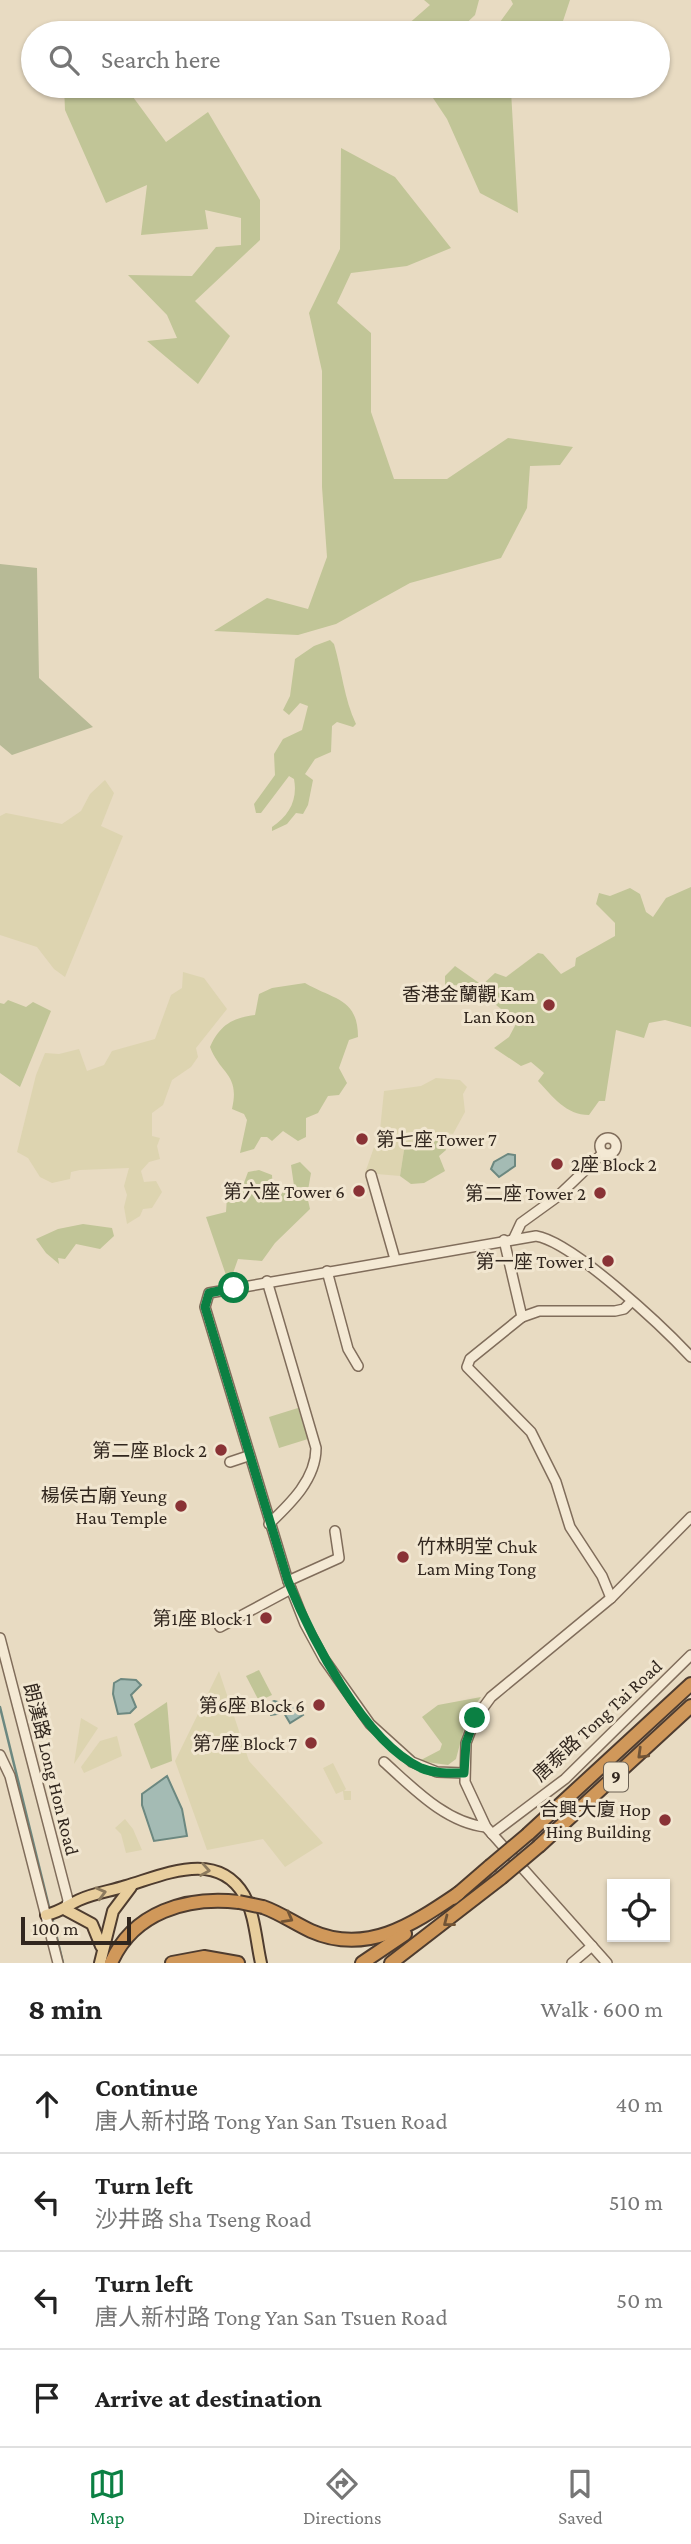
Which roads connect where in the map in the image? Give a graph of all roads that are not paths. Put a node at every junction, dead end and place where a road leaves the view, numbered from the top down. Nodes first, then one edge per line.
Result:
1 (603, 1153) dead end
2 (372, 1175) dead end
3 (509, 1239) junction
4 (395, 1259) junction
5 (327, 1271) junction
6 (267, 1281) junction
7 (631, 1302) junction
8 (522, 1317) junction
9 (691, 1357) edge
10 (358, 1366) dead end
11 (248, 1455) junction
12 (230, 1462) dead end
13 (691, 1517) edge
14 (269, 1524) junction
15 (335, 1531) dead end
16 (289, 1585) junction
17 (611, 1598) junction
18 (220, 1627) dead end
19 (0, 1638) edge
20 (691, 1655) edge
21 (691, 1684) edge
22 (691, 1706) edge
23 (0, 1755) edge
24 (384, 1762) dead end
25 (464, 1773) junction
26 (489, 1830) junction
27 (139, 1882) junction
28 (459, 1893) junction
29 (55, 1913) junction
30 (592, 1946) junction
31 (104, 1960) edge
32 (58, 1963) edge
33 (173, 1963) edge
34 (238, 1963) edge
35 (261, 1963) edge
36 (362, 1963) edge
37 (391, 1963) edge
38 (572, 1963) edge
39 (607, 1963) edge

1 - 3 street
2 - 4 street
3 - 4 street
3 - 7 street
3 - 8 street
4 - 5 street
5 - 6 street
5 - 10 street
6 - 11 street
6 - 14 street
7 - 8 street
7 - 9 street
8 - 17 street
11 - 12 street
11 - 14 street
13 - 17 street
14 - 16 street
15 - 16 street
16 - 18 street
16 - 25 street
17 - 25 street
19 - 29 street, 朗漢路 Long Hon Road
20 - 26 street, 唐泰路 Tong Tai Road
21 - 28 highway, 9, bridge
22 -> 37 highway, 9, bridge
23 - 29 street
24 - 26 street
25 - 26 street
26 - 30 street
29 -> 27 main road
27 - 31 main road
27 -> 35 main road
31 -> 28 highway, bridge
28 - 36 highway, 9
29 - 31 main road
29 - 32 street
30 - 38 street
30 - 39 street
33 - 34 highway

